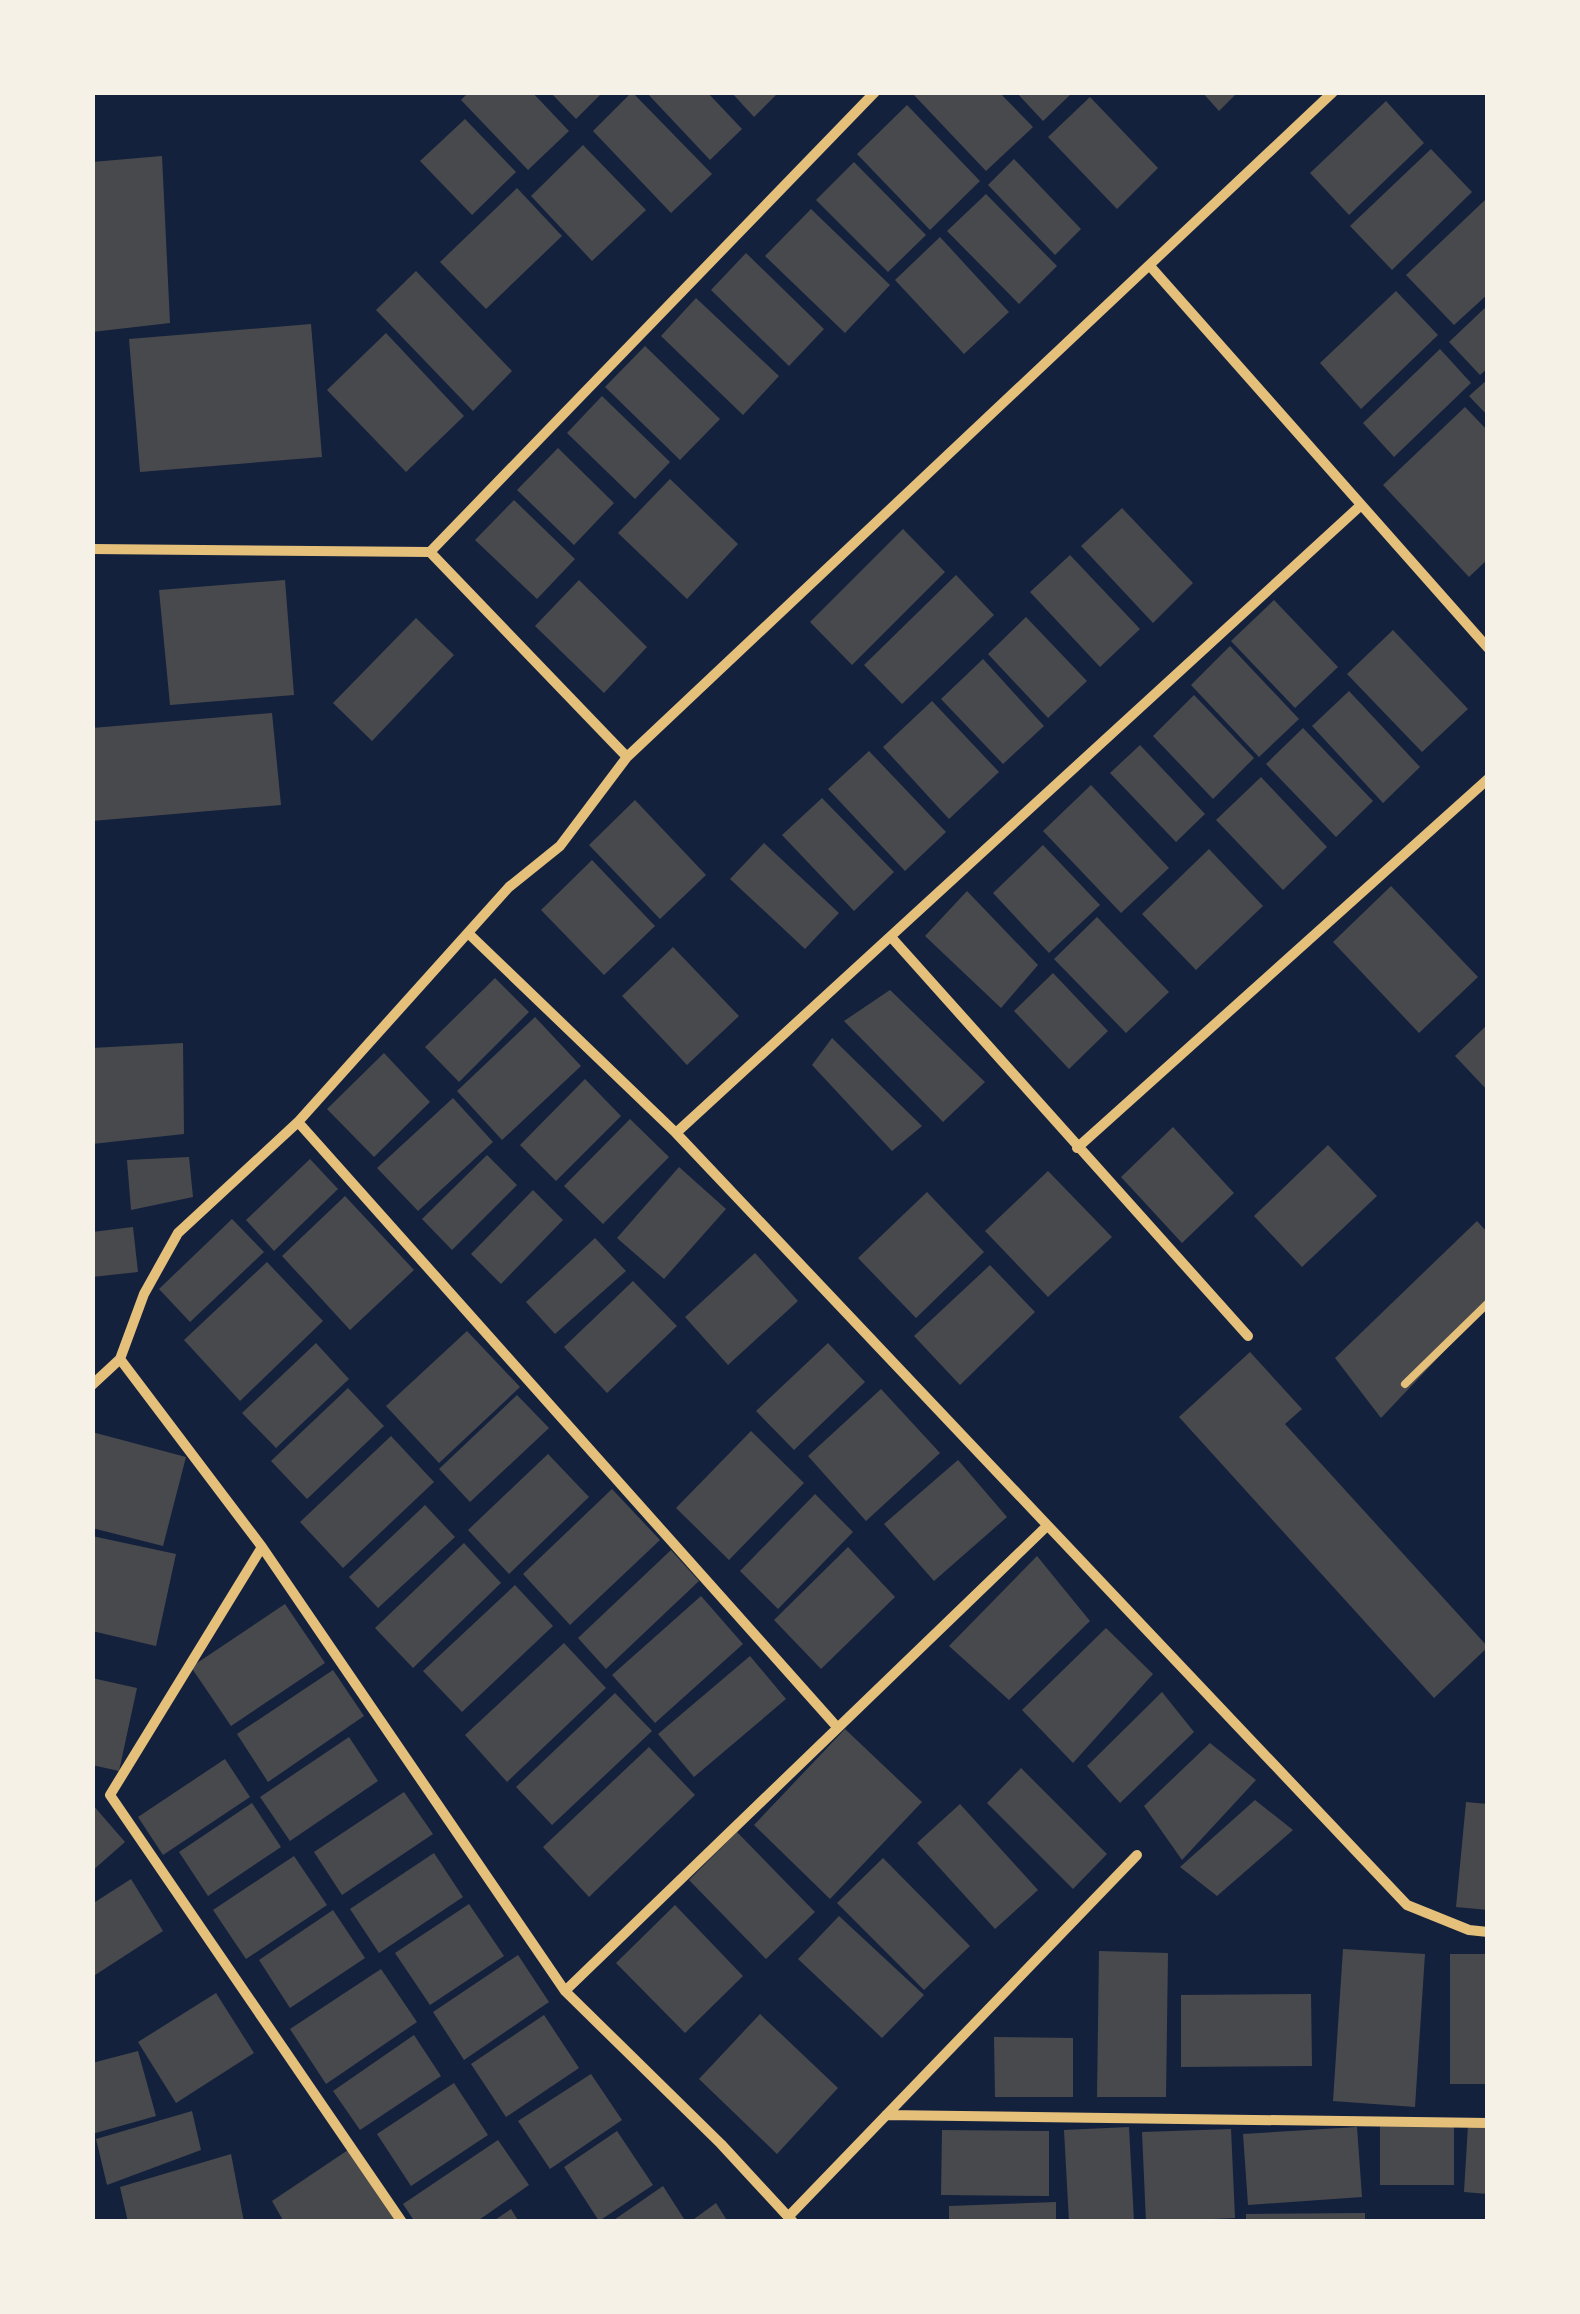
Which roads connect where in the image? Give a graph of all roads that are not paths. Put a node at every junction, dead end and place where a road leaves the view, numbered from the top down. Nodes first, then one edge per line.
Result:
1 (876, 92) edge
2 (1333, 92) edge
3 (1150, 266) junction
4 (1360, 506) junction
5 (92, 549) edge
6 (430, 552) junction
7 (1488, 648) edge
8 (627, 756) junction
9 (1488, 778) edge
10 (468, 933) junction
11 (891, 937) junction
12 (298, 1122) junction
13 (676, 1133) junction
14 (1077, 1148) junction
15 (1488, 1303) edge
16 (1248, 1336) dead end
17 (120, 1359) junction
18 (1405, 1384) dead end
19 (92, 1385) edge
20 (1046, 1526) junction
21 (262, 1547) junction
22 (837, 1728) junction
23 (1137, 1855) dead end
24 (1488, 1932) edge
25 (565, 1991) junction
26 (886, 2116) junction
27 (1488, 2123) edge
28 (791, 2218) edge
29 (402, 2222) edge

1 - 6 street
2 - 3 street
3 - 4 street
3 - 8 street
4 - 7 street
4 - 11 street
5 - 6 street
6 - 8 street
8 - 10 street
9 - 14 street
10 - 12 street
10 - 13 street
11 - 13 street
11 - 14 street
12 - 17 street
12 - 22 street
13 - 20 street
14 - 16 street
15 - 18 lane
17 - 19 street
17 - 21 street
20 - 22 street
20 - 24 street
21 - 25 street
21 - 29 street
22 - 25 street
23 - 26 street
25 - 28 street
26 - 27 street
26 - 28 street

